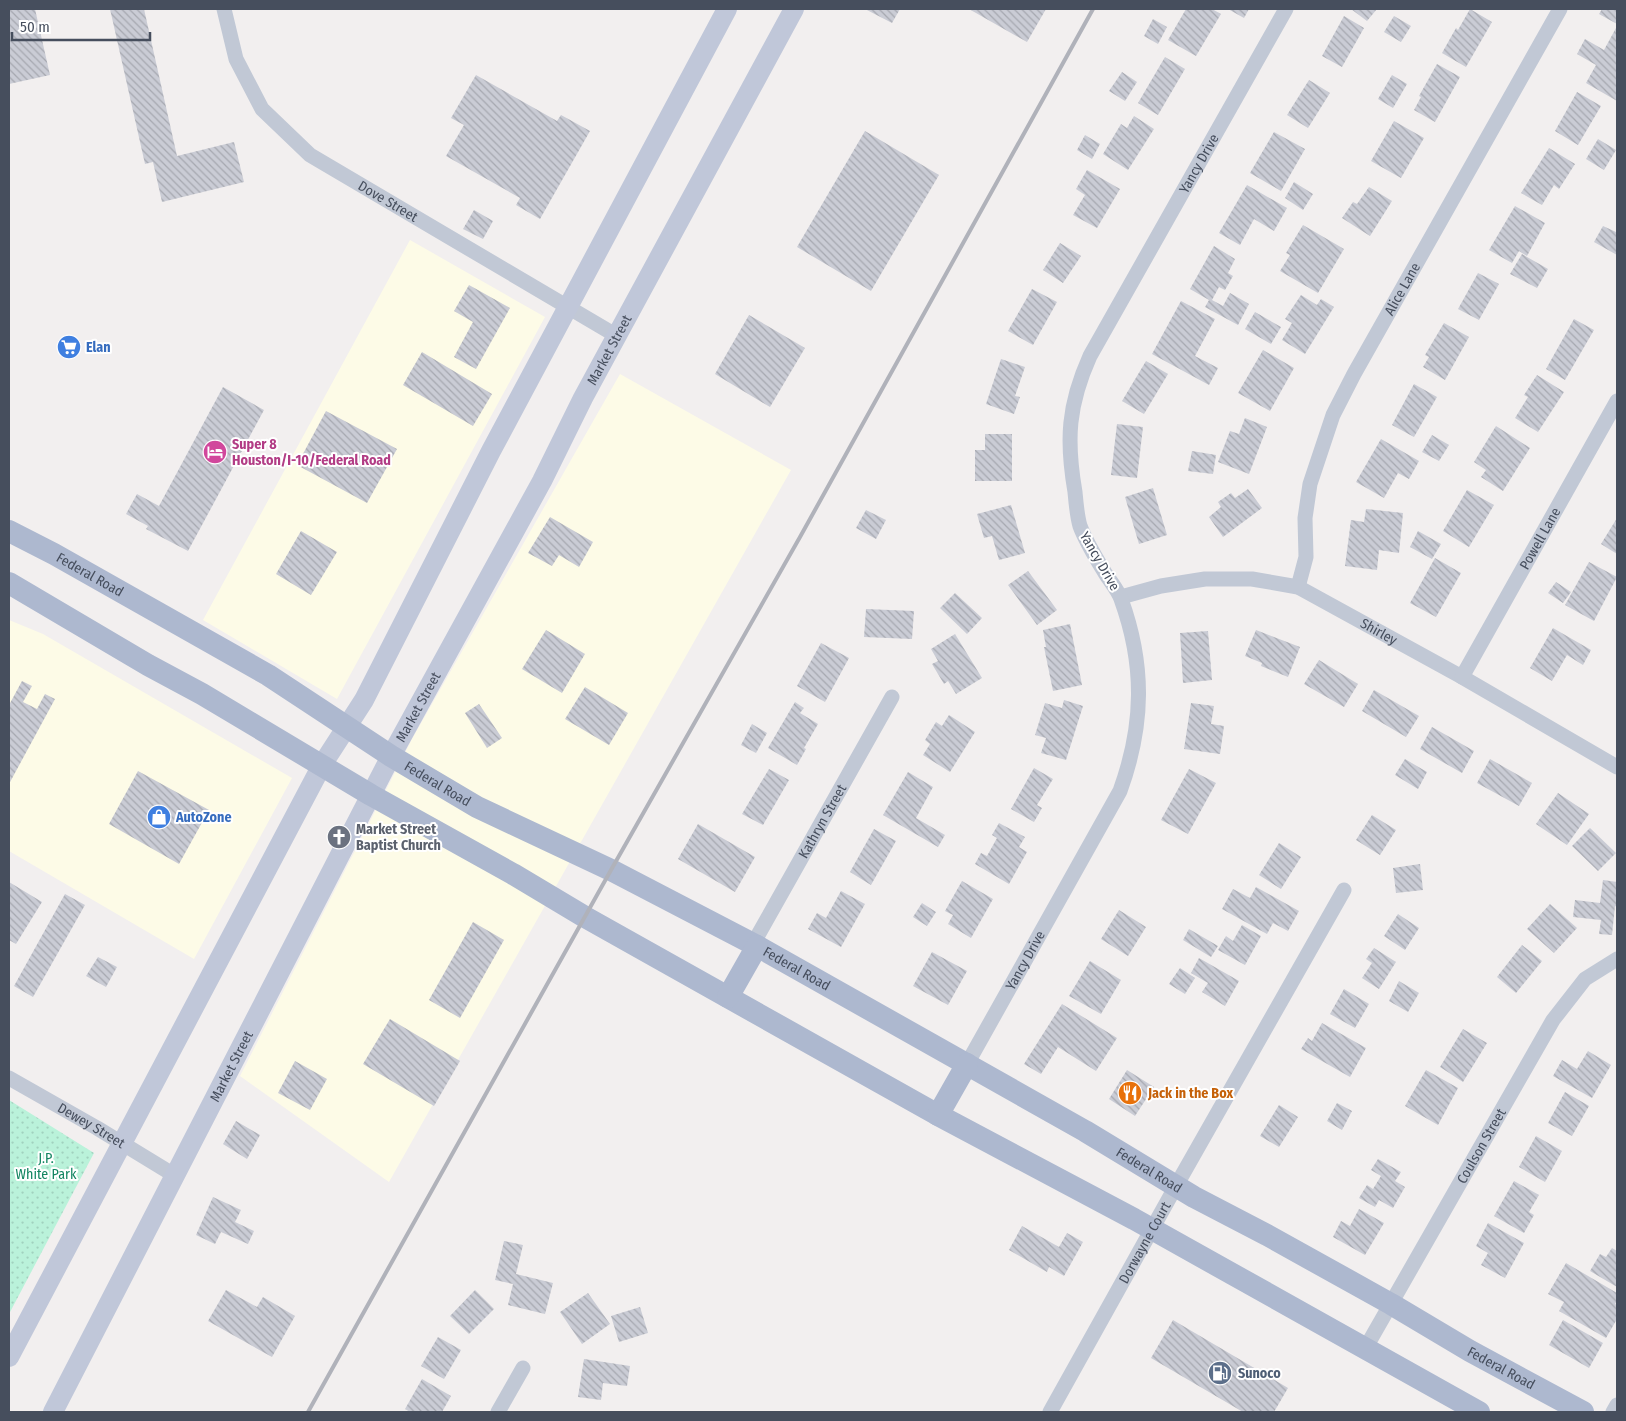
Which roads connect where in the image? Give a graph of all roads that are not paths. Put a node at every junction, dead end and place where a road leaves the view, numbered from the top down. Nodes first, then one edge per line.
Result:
1 (224, 9) edge
2 (727, 9) edge
3 (794, 9) edge
4 (1286, 9) edge
5 (1560, 9) edge
6 (568, 307) junction
7 (617, 336) junction
8 (1617, 401) edge
9 (9, 531) edge
10 (9, 583) edge
11 (1298, 587) junction
12 (1121, 597) junction
13 (1462, 677) junction
14 (892, 697) dead end
15 (347, 726) junction
16 (391, 756) junction
17 (322, 765) junction
18 (1617, 767) edge
19 (371, 795) junction
20 (1344, 890) dead end
21 (755, 945) junction
22 (1617, 959) edge
23 (728, 997) junction
24 (967, 1064) junction
25 (9, 1078) edge
26 (938, 1115) junction
27 (123, 1144) junction
28 (174, 1175) junction
29 (1176, 1186) junction
30 (1152, 1229) junction
31 (1391, 1304) junction
32 (1365, 1349) junction
33 (9, 1357) edge
34 (523, 1368) dead end
35 (1617, 1405) edge
36 (53, 1412) edge
37 (498, 1412) edge
38 (1050, 1412) edge
39 (1479, 1412) edge
40 (1583, 1412) edge
41 (1613, 1412) edge

1 - 6 street, Dove Street
2 - 6 main road
3 - 7 main road, Market Street
4 - 12 street, Yancy Drive
5 - 11 street, Alice Lane
6 - 7 street, Dove Street
6 - 15 main road
7 - 16 main road, Market Street
8 - 13 street, Powell Lane
9 - 15 main road, Federal Road
10 - 17 main road
11 - 12 street, Shirley
11 - 13 street, Shirley
12 - 24 street, Yancy Drive
13 - 18 street, Shirley
14 - 21 street, Kathryn Street
15 - 16 main road, Federal Road
15 - 17 main road
16 - 19 main road, Market Street
16 - 21 main road, Federal Road
17 - 19 main road
17 - 27 main road
19 - 23 main road
19 - 28 main road, Market Street
20 - 29 street, Dorwayne Court
21 - 23 main road
21 - 24 main road, Federal Road
22 - 31 street, Coulson Street
23 - 26 main road
24 - 26 main road
24 - 29 main road, Federal Road
25 - 27 street, Dewey Street
26 - 30 main road
27 - 28 street, Dewey Street
27 - 33 main road
28 - 36 main road, Market Street
29 - 30 street, Dorwayne Court
29 - 31 main road, Federal Road
30 - 32 main road
30 - 38 street, Dorwayne Court
31 - 32 street, Coulson Street
31 - 40 main road, Federal Road
32 - 39 main road
34 - 37 street
35 - 41 street

